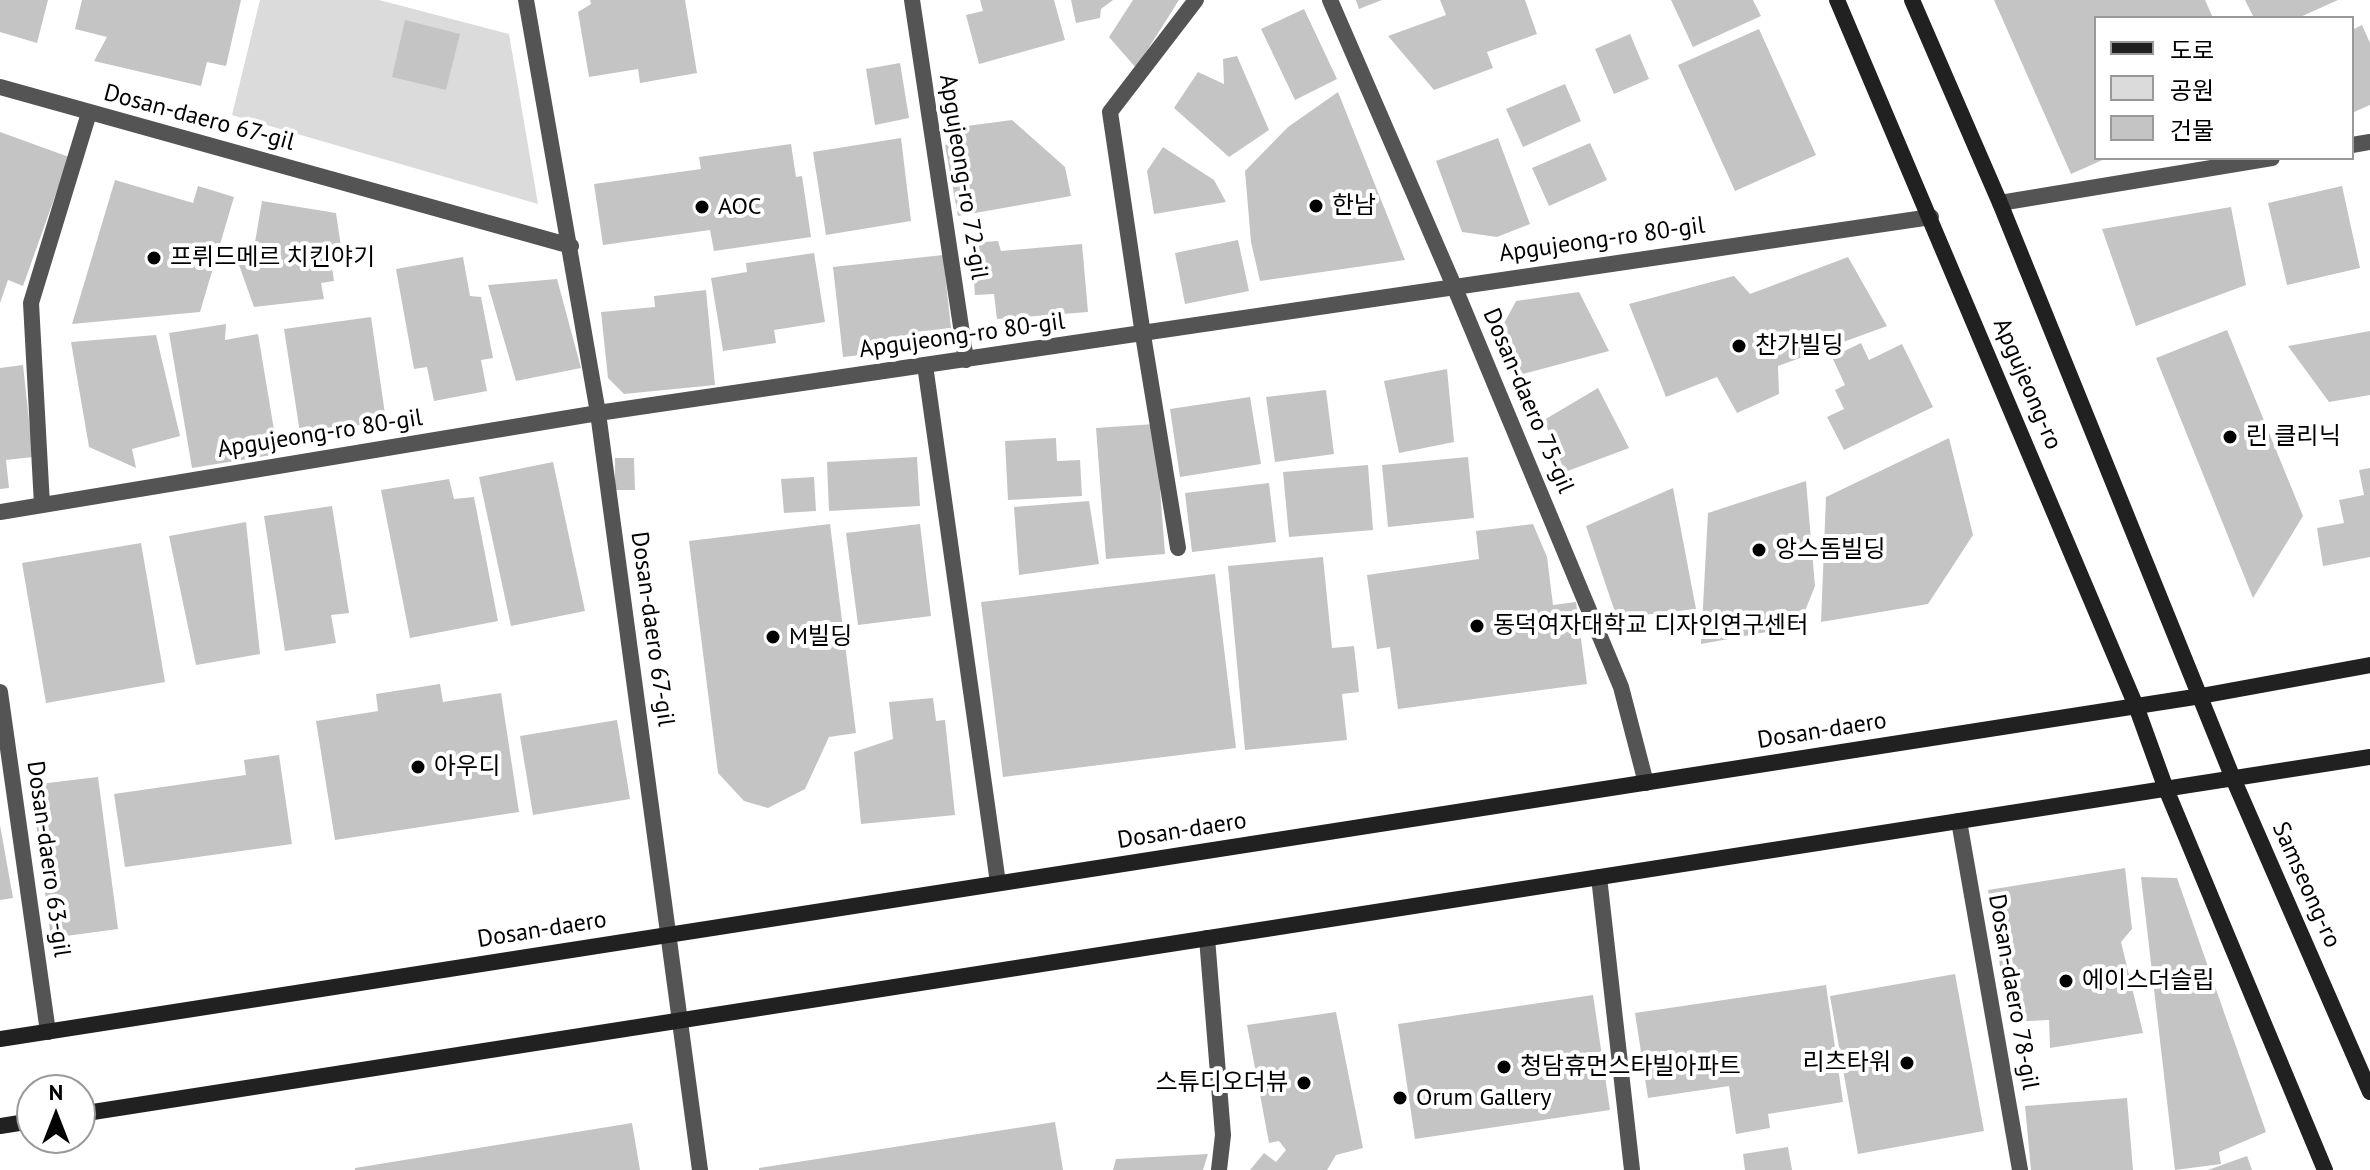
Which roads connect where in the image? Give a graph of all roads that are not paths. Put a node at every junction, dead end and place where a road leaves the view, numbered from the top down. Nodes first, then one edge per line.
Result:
1 (526, 0) edge
2 (912, 0) edge
3 (1196, 0) edge
4 (1330, 0) edge
5 (1837, 0) edge
6 (1912, 0) edge
7 (0, 87) edge
8 (89, 113) junction
9 (2260, 160) edge
10 (2000, 203) junction
11 (1931, 217) junction
12 (571, 246) junction
13 (1454, 286) junction
14 (1143, 335) junction
15 (966, 360) junction
16 (925, 365) junction
17 (598, 413) junction
18 (42, 505) junction
19 (0, 512) edge
20 (1178, 548) dead end
21 (2370, 665) edge
22 (0, 692) edge
23 (2201, 696) junction
24 (2136, 706) junction
25 (2370, 757) edge
26 (2232, 776) junction
27 (1646, 783) junction
28 (2166, 789) junction
29 (1959, 821) junction
30 (1599, 877) junction
31 (998, 883) junction
32 (669, 935) junction
33 (1207, 938) junction
34 (680, 1020) junction
35 (48, 1032) junction
36 (0, 1039) edge
37 (2370, 1092) edge
38 (96, 1111) edge
39 (700, 1170) edge
40 (1219, 1170) edge
41 (1632, 1170) edge
42 (2020, 1170) edge
43 (2325, 1170) edge

1 - 12 street, Dosan-daero 67-gil
2 - 15 street, Apgujeong-ro 72-gil
3 - 14 street
4 - 13 street, Dosan-daero 75-gil
5 - 11 main road, Apgujeong-ro
6 - 10 main road, Apgujeong-ro
7 - 8 street, Dosan-daero 67-gil
8 - 12 street, Dosan-daero 67-gil
8 - 18 street
9 - 10 street
10 - 23 main road, Apgujeong-ro
11 - 13 street, Apgujeong-ro 80-gil
11 - 24 main road, Apgujeong-ro
12 - 17 street, Dosan-daero 67-gil
13 - 14 street, Apgujeong-ro 80-gil
13 - 27 street, Dosan-daero 75-gil
14 - 15 street, Apgujeong-ro 80-gil
14 - 20 street
15 - 16 street, Apgujeong-ro 80-gil
16 - 17 street, Apgujeong-ro 80-gil
16 - 31 street
17 - 18 street, Apgujeong-ro 80-gil
17 - 32 street, Dosan-daero 67-gil
18 - 19 street, Apgujeong-ro 80-gil
21 - 23 main road, Dosan-daero
22 - 35 street, Dosan-daero 63-gil
23 - 24 main road, Dosan-daero
23 - 26 main road, Samseong-ro
24 - 27 main road, Dosan-daero
24 - 28 main road, Apgujeong-ro
25 - 26 main road
26 - 28 main road
26 - 37 main road, Samseong-ro
27 - 31 main road, Dosan-daero
28 - 29 main road
28 - 43 main road
29 - 30 main road
29 - 42 street, Dosan-daero 78-gil
30 - 33 main road
30 - 41 street
31 - 32 main road, Dosan-daero
32 - 34 street, Dosan-daero 67-gil
32 - 35 main road, Dosan-daero
33 - 34 main road
33 - 40 street
34 - 38 main road
34 - 39 street, Dosan-daero 67-gil
35 - 36 main road, Dosan-daero

